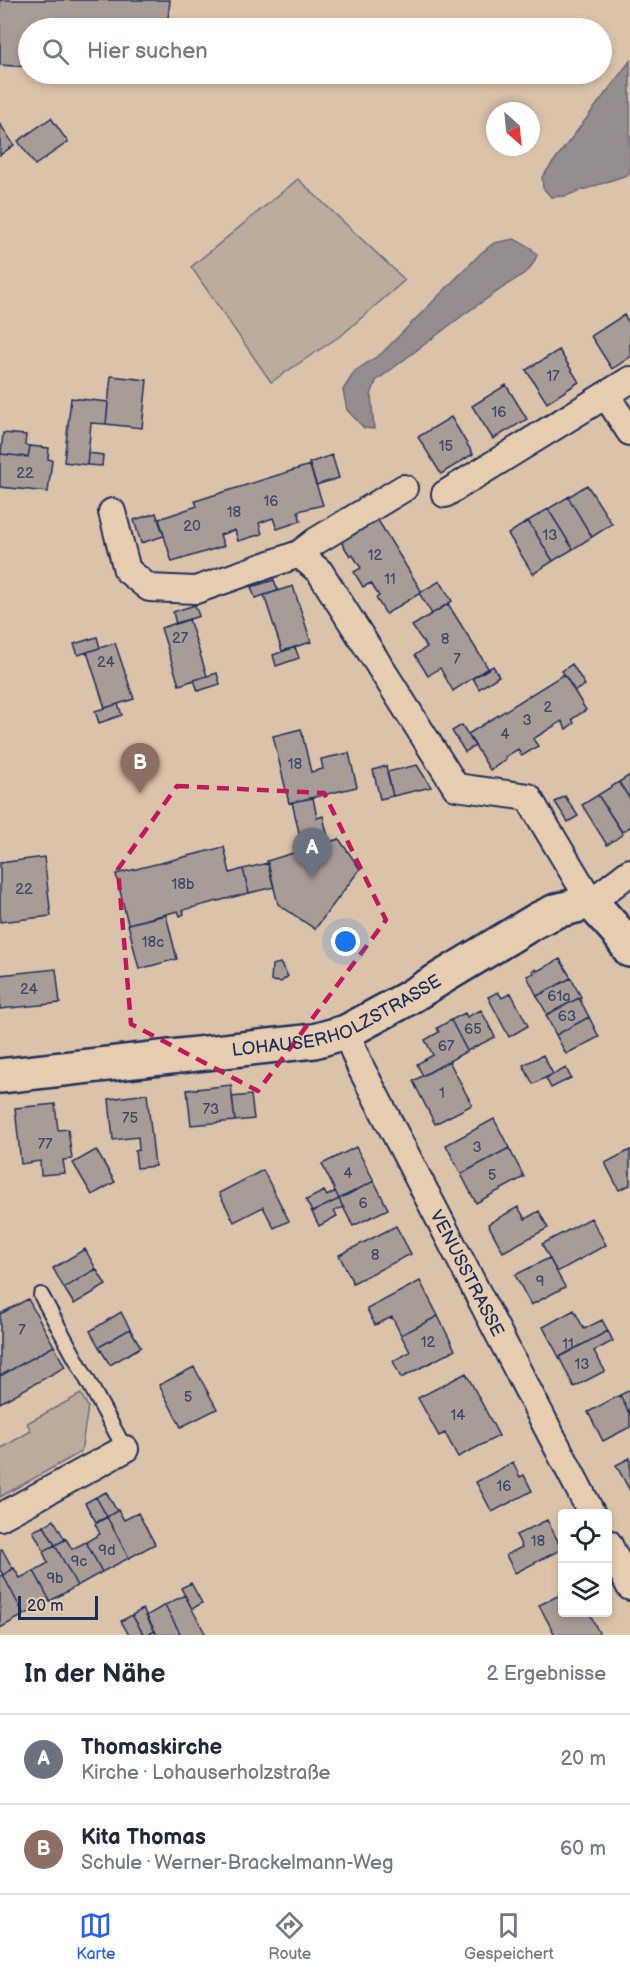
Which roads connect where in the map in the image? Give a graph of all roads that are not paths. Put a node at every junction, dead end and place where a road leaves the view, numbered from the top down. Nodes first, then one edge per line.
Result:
1 (630, 380) edge
2 (606, 395) junction
3 (630, 432) edge
4 (404, 488) dead end
5 (445, 494) dead end
6 (112, 512) dead end
7 (299, 554) junction
8 (630, 872) edge
9 (591, 902) junction
10 (630, 950) edge
11 (346, 1032) junction
12 (0, 1076) edge
13 (41, 1295) dead end
14 (125, 1449) joint
15 (589, 1509) edge
16 (0, 1517) edge
17 (612, 1551) edge
18 (630, 1587) edge

1 - 2 street
2 - 3 street
2 - 5 street
4 - 7 street
6 - 7 street
7 - 9 street
8 - 9 street
9 - 10 street
9 - 11 street, LOHAUSERHOLZSTRASSE
11 - 12 street, LOHAUSERHOLZSTRASSE
11 - 15 street, VENUSSTRASSE
13 - 14 lane
14 - 16 street
17 - 18 street

